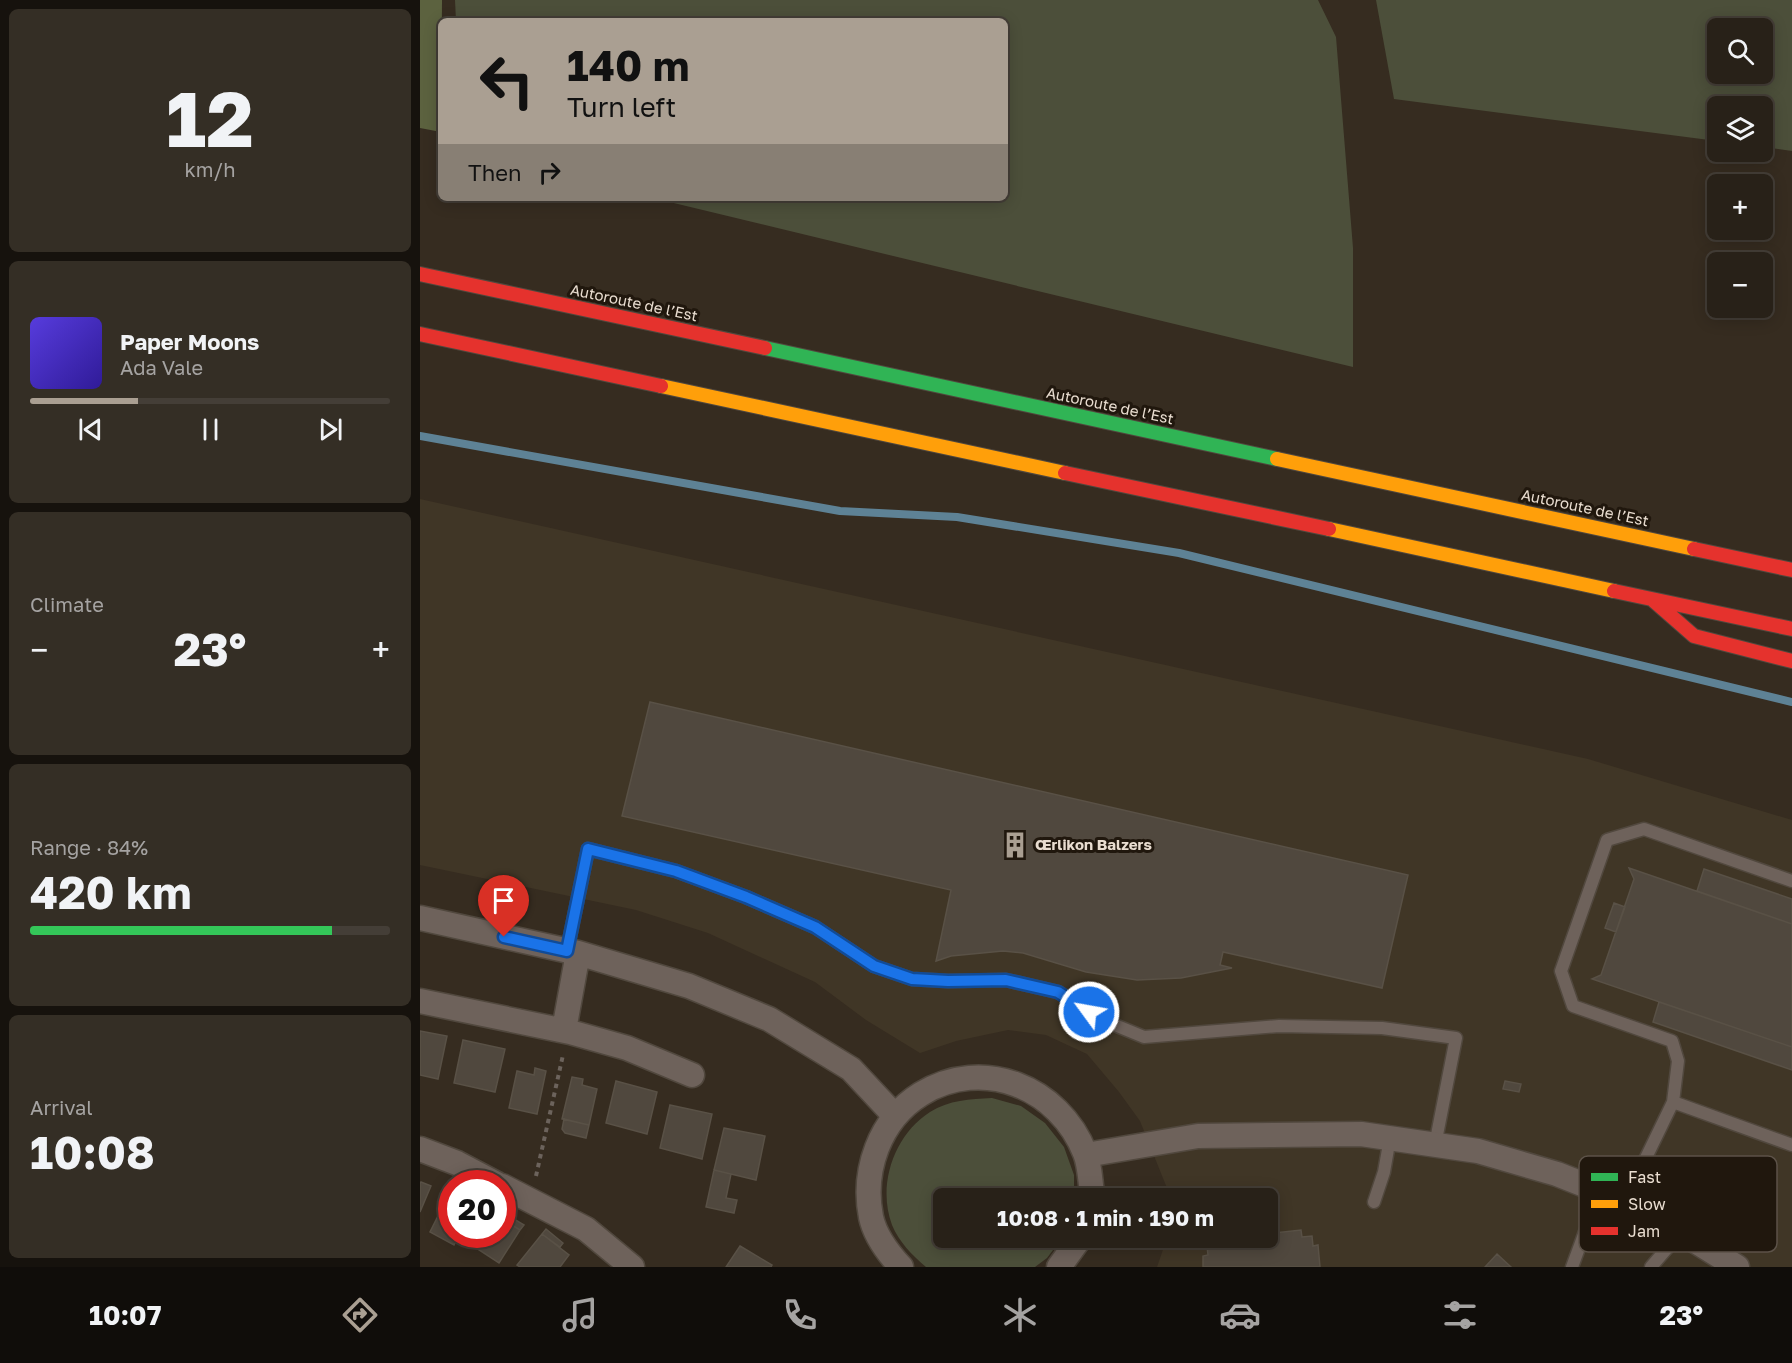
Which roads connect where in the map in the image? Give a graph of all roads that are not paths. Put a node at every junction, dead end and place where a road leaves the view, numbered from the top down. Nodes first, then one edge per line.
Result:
1 (420, 274) edge
2 (420, 334) edge
3 (1792, 570) edge
4 (1650, 598) junction
5 (1792, 628) edge
6 (1792, 661) edge
7 (1792, 882) edge
8 (420, 918) edge
9 (572, 952) junction
10 (420, 1001) edge
11 (567, 1031) junction
12 (692, 1075) dead end
13 (1673, 1102) junction
14 (895, 1116) junction
15 (1390, 1138) junction
16 (1435, 1145) junction
17 (1792, 1145) edge
18 (420, 1149) edge
19 (1086, 1155) junction
20 (1647, 1156) edge
21 (470, 1170) edge
22 (1579, 1183) edge
23 (1091, 1188) edge
24 (516, 1193) edge
25 (1374, 1202) dead end
26 (1074, 1248) edge
27 (1579, 1248) edge
28 (1664, 1252) edge
29 (1713, 1252) edge
30 (1063, 1266) edge
31 (632, 1267) edge
32 (901, 1267) edge
33 (1572, 1267) edge
34 (1651, 1267) edge
35 (1737, 1267) edge

1 - 3 highway, Autoroute de l’Est
2 - 4 highway
4 - 5 highway
4 - 6 highway
7 - 13 lane
8 - 9 street
9 - 11 street
9 - 14 street
9 - 16 lane
10 - 11 street
11 - 12 street
13 - 17 lane
13 - 20 lane
14 - 19 street
14 - 32 street
15 - 16 street
15 - 19 street
15 - 25 lane
16 - 22 street
18 - 21 street
19 - 23 street
24 - 31 street
26 - 30 street
27 - 33 lane
28 - 34 lane
29 - 35 street

